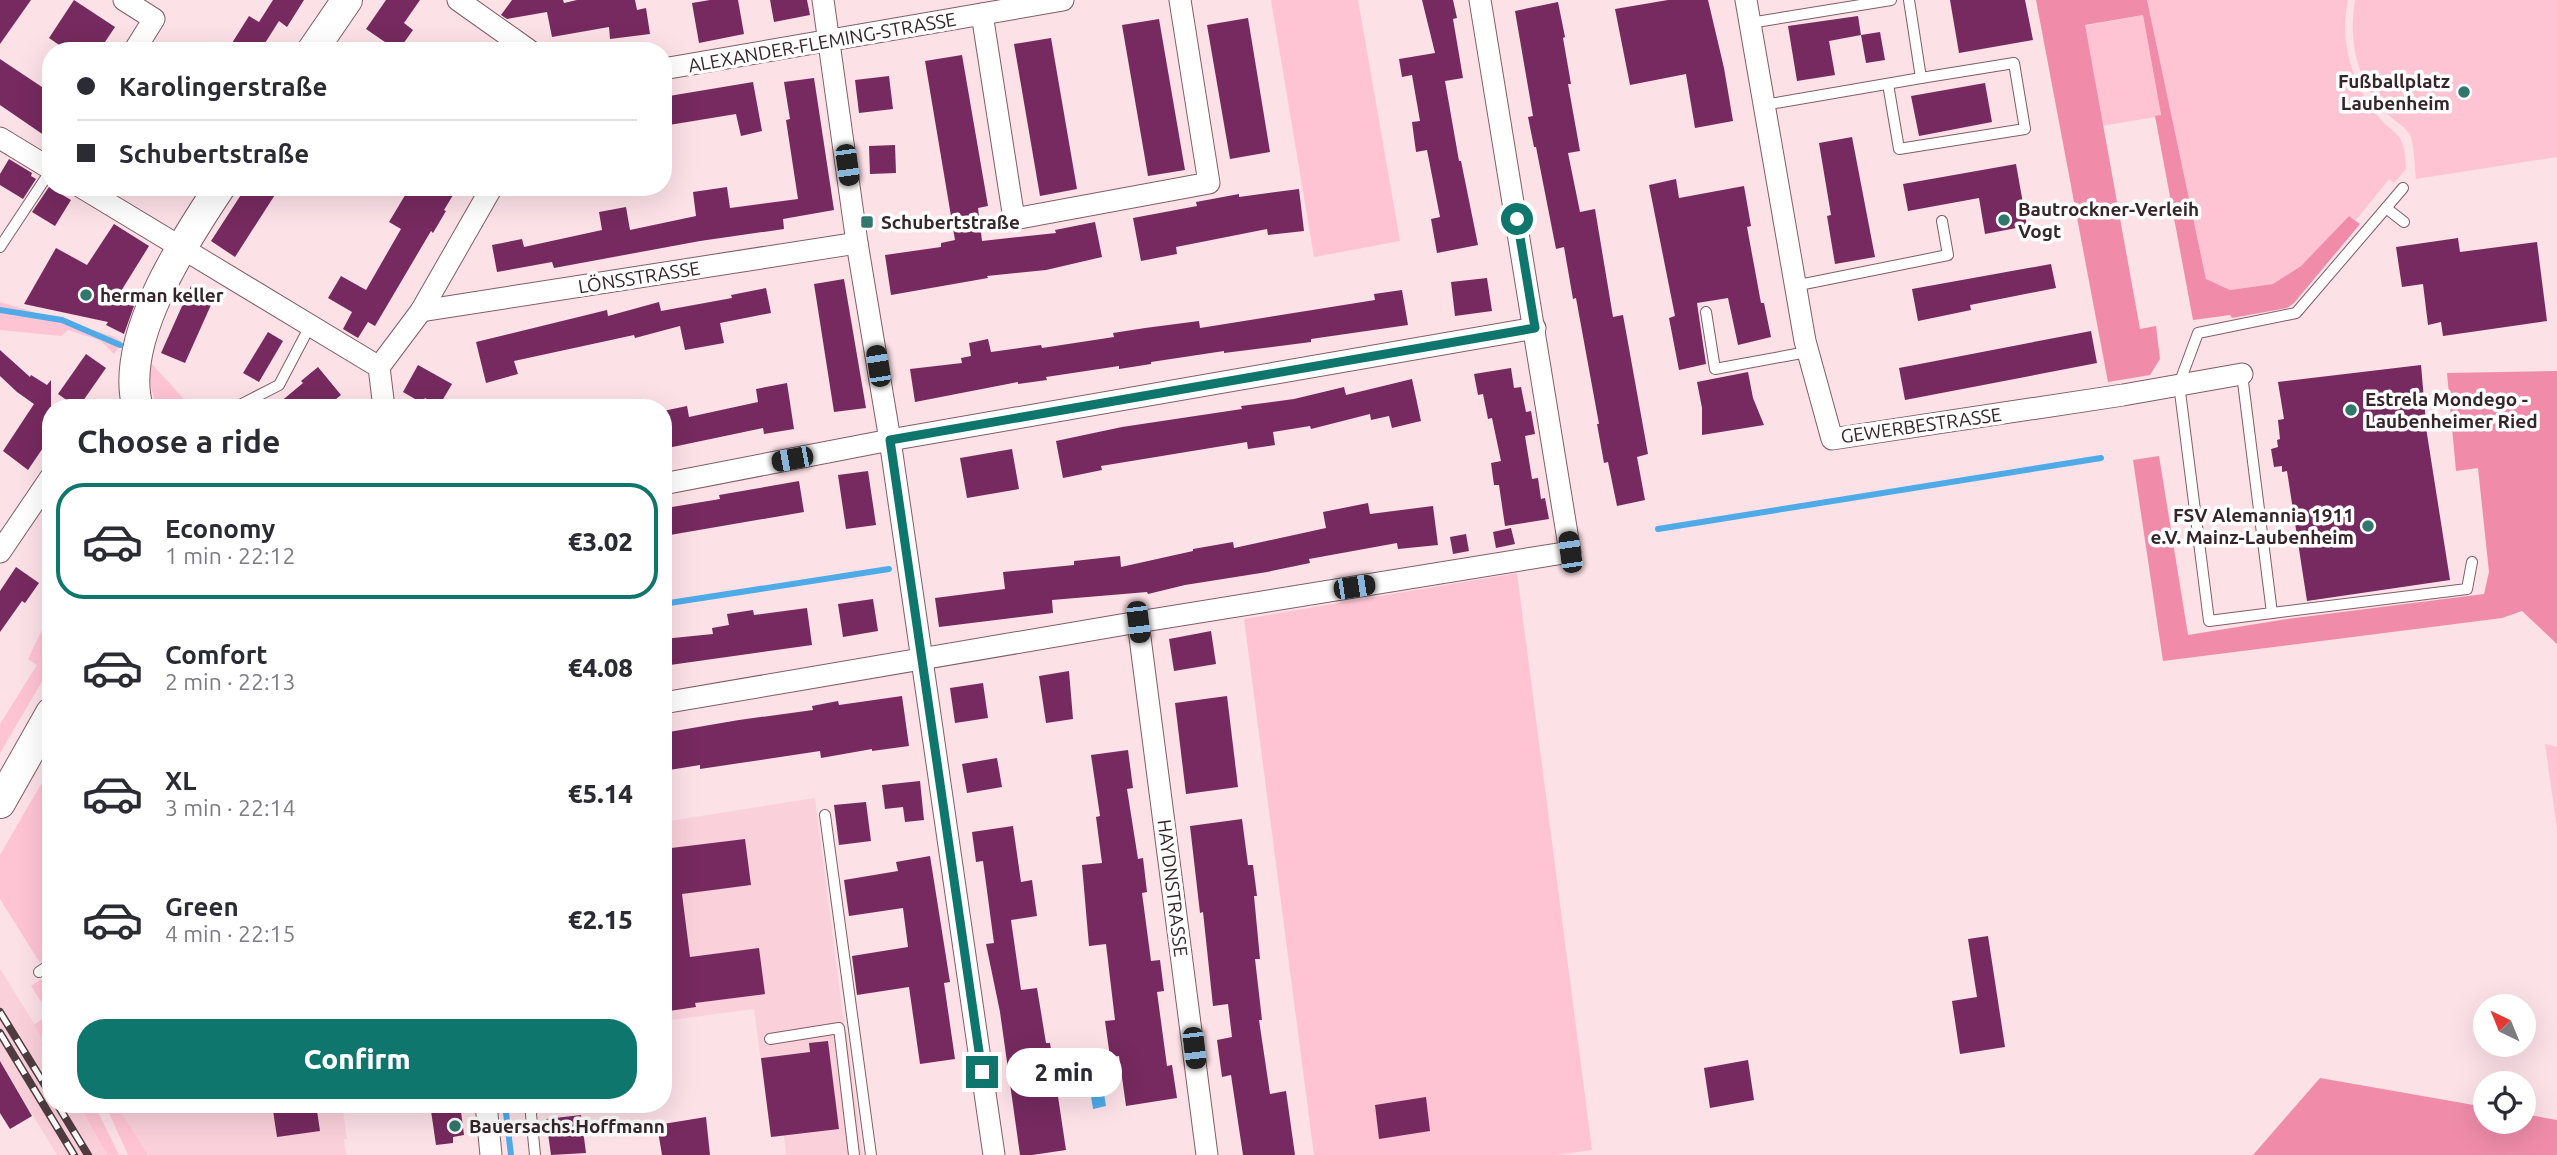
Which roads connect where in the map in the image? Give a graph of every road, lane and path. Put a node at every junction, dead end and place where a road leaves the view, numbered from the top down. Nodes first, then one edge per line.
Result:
1 (124, 0) edge
2 (347, 0) edge
3 (458, 0) edge
4 (823, 0) edge
5 (1063, 0) edge
6 (1180, 0) edge
7 (1480, 0) edge
8 (1746, 0) edge
9 (1891, 0) edge
10 (1909, 0) edge
11 (982, 14) junction
12 (1750, 23) junction
13 (829, 39) junction
14 (140, 42) edge
15 (318, 42) edge
16 (517, 42) edge
17 (672, 67) edge
18 (1921, 78) junction
19 (1888, 84) junction
20 (1763, 105) junction
21 (0, 138) edge
22 (42, 164) edge
23 (42, 184) edge
24 (2403, 188) dead end
25 (95, 196) edge
26 (214, 196) edge
27 (487, 196) edge
28 (2386, 208) junction
29 (1942, 221) dead end
30 (2404, 222) dead end
31 (857, 243) junction
32 (0, 247) edge
33 (181, 247) junction
34 (1794, 286) junction
35 (421, 311) junction
36 (1706, 312) dead end
37 (310, 326) junction
38 (1535, 328) junction
39 (1807, 352) junction
40 (379, 367) junction
41 (2242, 374) joint
42 (2179, 384) junction
43 (134, 399) edge
44 (252, 399) edge
45 (383, 399) edge
46 (890, 440) junction
47 (672, 482) edge
48 (42, 490) edge
49 (0, 552) edge
50 (2472, 562) dead end
51 (2272, 613) junction
52 (1138, 622) junction
53 (921, 660) junction
54 (672, 702) edge
55 (42, 729) edge
56 (0, 803) edge
57 (824, 815) dead end
58 (42, 970) edge
59 (39, 972) dead end
60 (770, 1039) dead end
61 (487, 1113) edge
62 (531, 1113) edge
63 (491, 1155) edge
64 (535, 1155) edge
65 (854, 1155) edge
66 (871, 1155) edge
67 (994, 1155) edge
68 (1208, 1155) edge

1 - 14 street
2 - 15 street
3 - 16 street
4 - 13 street
5 - 11 street, ALEXANDER-FLEMING-STRASSE
6 - 11 street, ALEXANDER-FLEMING-STRASSE
7 - 38 street
8 - 12 street, GEWERBESTRASSE
9 - 12 lane
10 - 18 lane
11 - 13 street, ALEXANDER-FLEMING-STRASSE
12 - 20 street, GEWERBESTRASSE
13 - 17 street, ALEXANDER-FLEMING-STRASSE
13 - 31 street
18 - 19 lane
18 - 19 lane
19 - 20 lane
20 - 34 street, GEWERBESTRASSE
21 - 22 street
23 - 32 lane
24 - 28 lane
25 - 33 street
26 - 33 street
27 - 35 street
28 - 30 lane
28 - 42 lane
29 - 34 lane
31 - 35 street, LÖNSSTRASSE
31 - 46 street
33 - 37 street
33 - 43 street
34 - 39 street, GEWERBESTRASSE
35 - 40 street
36 - 39 lane
37 - 40 street
37 - 44 lane
38 - 46 street
38 - 52 street
39 - 42 street, GEWERBESTRASSE
40 - 45 street
41 - 42 street, GEWERBESTRASSE
41 - 51 lane
42 - 51 lane
46 - 47 street
46 - 53 street
48 - 49 street
50 - 51 lane
52 - 53 street
52 - 68 street, HAYDNSTRASSE
53 - 54 street
53 - 67 street
55 - 56 street
57 - 66 lane
58 - 59 lane
60 - 65 lane
61 - 63 street
62 - 64 lane

